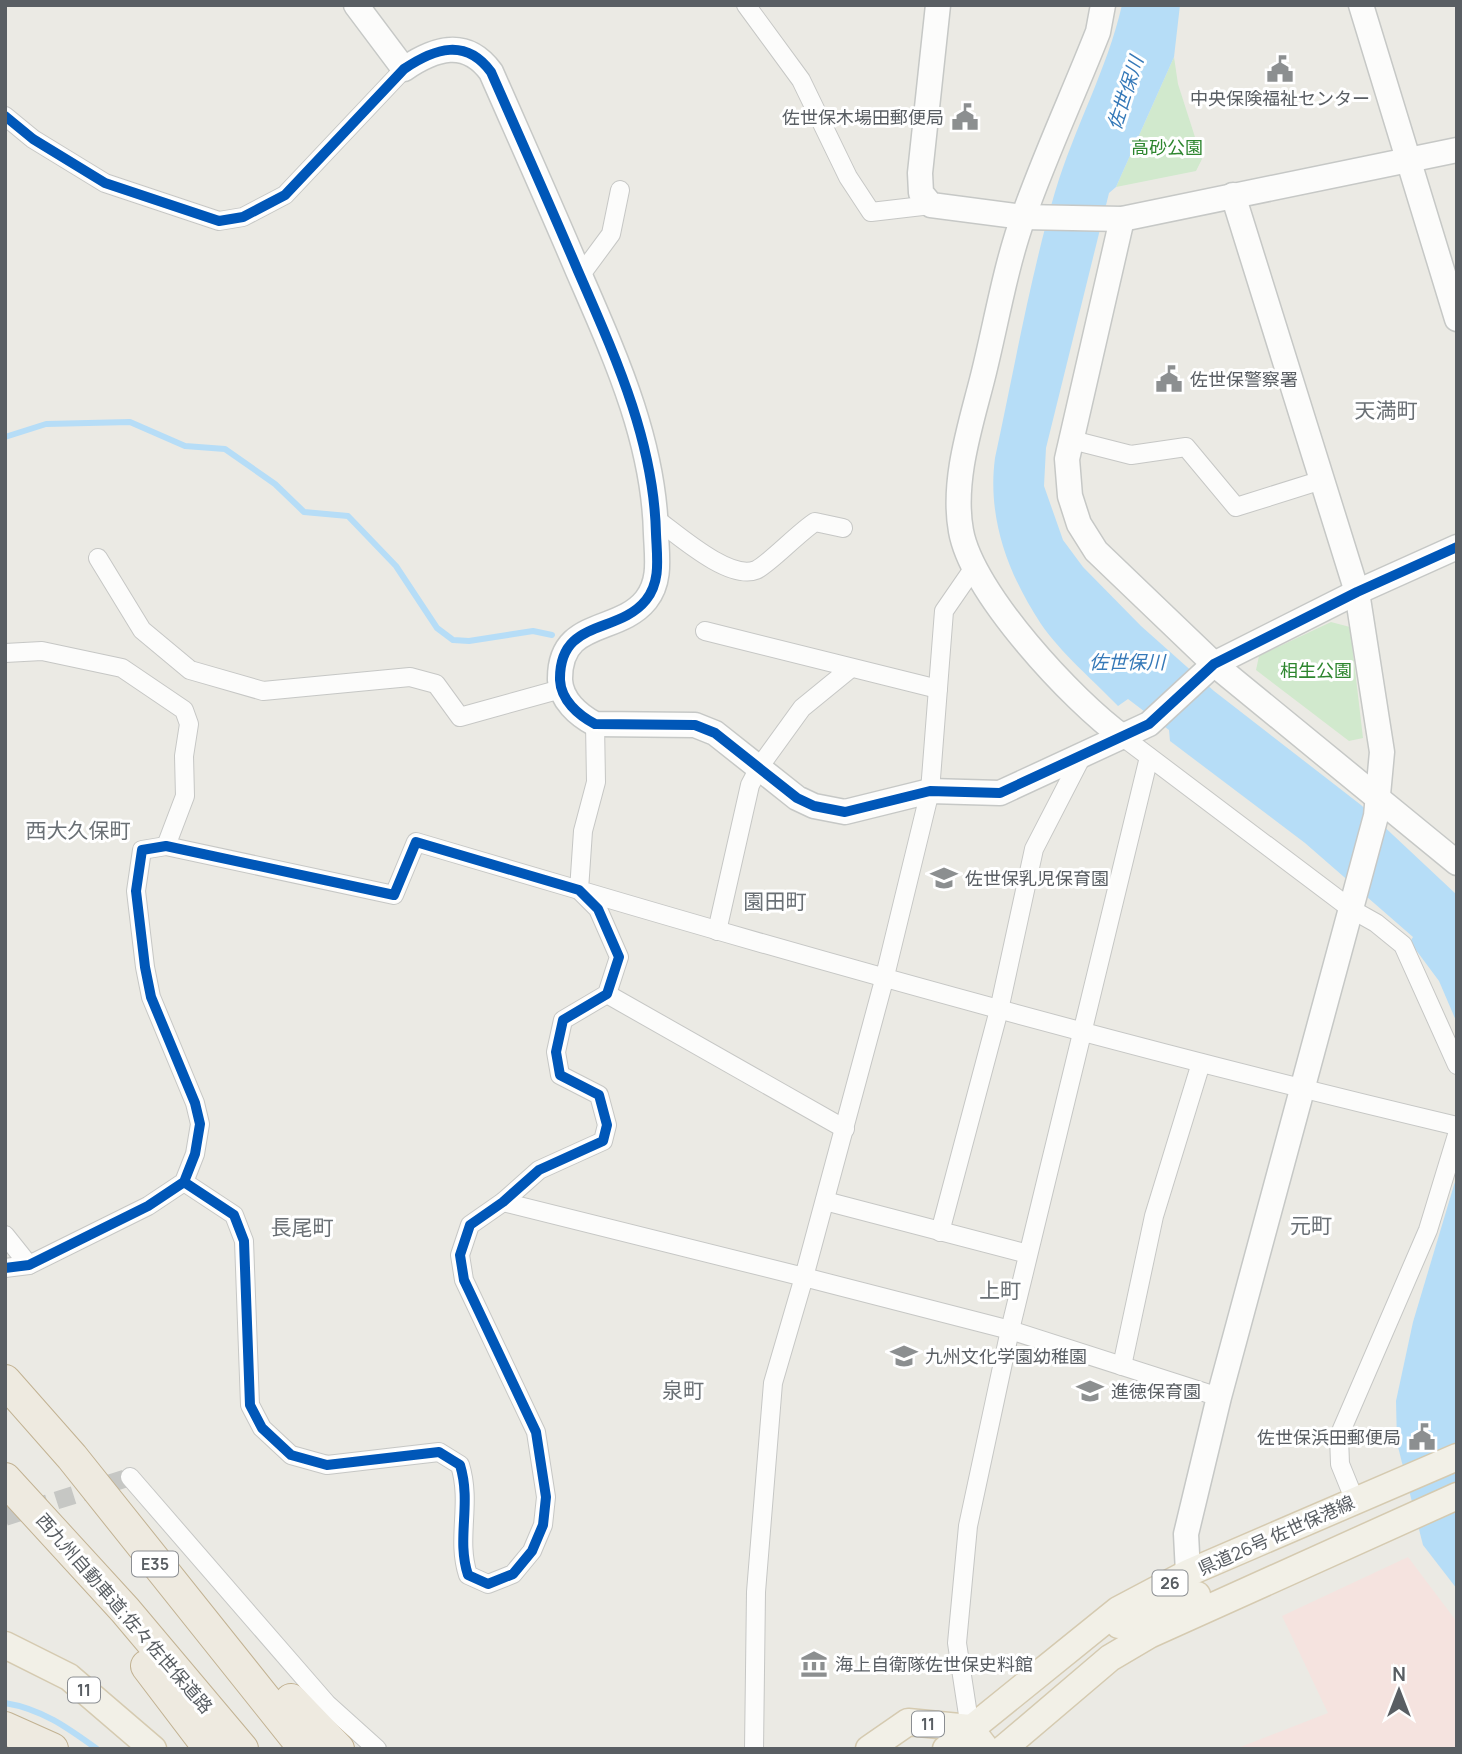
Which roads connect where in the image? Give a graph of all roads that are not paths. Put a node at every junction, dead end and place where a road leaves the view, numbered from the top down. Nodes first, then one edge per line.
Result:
1 (356, 5) edge
2 (746, 5) edge
3 (937, 5) edge
4 (1103, 5) edge
5 (1361, 5) edge
6 (404, 69) junction
7 (5, 116) edge
8 (1457, 150) edge
9 (1406, 160) junction
10 (620, 190) dead end
11 (1233, 195) junction
12 (930, 205) junction
13 (1032, 217) junction
14 (1113, 219) junction
15 (580, 276) junction
16 (1457, 320) edge
17 (1072, 440) junction
18 (1322, 480) junction
19 (656, 519) junction
20 (843, 528) dead end
21 (1457, 547) edge
22 (98, 558) dead end
23 (975, 566) junction
24 (1357, 592) junction
25 (705, 631) dead end
26 (5, 653) edge
27 (851, 668) junction
28 (1208, 669) junction
29 (561, 689) junction
30 (938, 689) junction
31 (594, 724) junction
32 (1123, 737) junction
33 (1082, 756) junction
34 (1149, 757) junction
35 (760, 766) junction
36 (930, 791) junction
37 (1377, 807) junction
38 (166, 846) junction
39 (1457, 863) edge
40 (579, 890) junction
41 (1353, 902) junction
42 (717, 931) junction
43 (884, 980) junction
44 (607, 994) junction
45 (999, 1010) junction
46 (1082, 1032) junction
47 (1201, 1063) junction
48 (1457, 1065) edge
49 (1304, 1090) junction
50 (1457, 1126) edge
51 (845, 1129) junction
52 (1457, 1135) edge
53 (184, 1182) junction
54 (503, 1202) junction
55 (825, 1202) junction
56 (940, 1231) junction
57 (5, 1235) edge
58 (1028, 1254) junction
59 (29, 1265) junction
60 (5, 1268) edge
61 (804, 1277) junction
62 (1010, 1329) junction
63 (1122, 1366) junction
64 (5, 1381) edge
65 (1219, 1397) junction
66 (72, 1457) junction
67 (1457, 1457) edge
68 (130, 1477) dead end
69 (5, 1479) edge
70 (1457, 1496) edge
71 (1354, 1501) junction
72 (5, 1503) edge
73 (1400, 1521) junction
74 (1188, 1573) junction
75 (1279, 1576) junction
76 (1172, 1605) junction
77 (1089, 1633) junction
78 (1150, 1635) junction
79 (5, 1644) edge
80 (5, 1728) edge
81 (978, 1738) edge
82 (52, 1749) edge
83 (153, 1749) edge
84 (210, 1749) edge
85 (242, 1749) edge
86 (305, 1749) edge
87 (338, 1749) edge
88 (377, 1749) edge
89 (754, 1749) edge
90 (869, 1749) edge
91 (946, 1749) edge
92 (1003, 1749) edge

1 - 6 street
2 - 12 street
3 - 12 street
4 - 13 street
5 - 9 street
6 - 7 street
6 - 15 street
8 - 9 street
9 - 11 street
9 - 16 street
10 - 15 street
11 - 14 street
11 - 18 street
12 - 13 street
13 - 14 street
13 - 23 street
14 - 17 street
15 - 19 street
17 - 18 street
17 - 28 street
18 - 24 street
19 - 20 street
19 - 29 street
21 - 24 street
22 - 29 street
23 - 30 street
23 - 32 street
24 - 28 street
24 - 37 street
25 - 27 street
26 - 38 street
27 - 30 street
27 - 35 street
28 - 32 street
28 - 37 street
29 - 31 street
30 - 36 street
31 - 35 street
31 - 40 street
32 - 33 street
32 - 34 street
33 - 36 street
33 - 45 street
34 - 41 street
34 - 46 street
35 - 36 street
35 - 42 street
36 - 43 street
37 - 39 street
37 - 41 street
38 - 40 street
38 - 53 street
40 - 42 street
40 - 44 street
41 - 48 street
41 - 49 street
42 - 43 street
43 - 45 street
43 - 51 street
44 - 51 street
44 - 54 street
45 - 46 street
45 - 56 street
46 - 47 street
46 - 58 street
47 - 49 street
47 - 63 street
49 - 50 street
49 - 65 street
51 - 55 street
52 - 71 street
53 - 54 street
53 - 59 street
54 - 61 street
55 - 56 street
55 - 61 street
56 - 58 street
57 - 59 street
58 - 62 street
59 - 60 street
61 - 62 street
61 - 89 street
62 - 63 street
62 - 81 street
63 - 65 street
64 - 66 highway, E35
65 - 74 street
66 - 86 highway, E35
66 - 87 highway
67 - 71 main road, 県道26号 佐世保港線 / 26
68 - 88 street
69 - 85 highway, 西九州自動車道;佐々佐世保道路
70 - 73 main road, 26
71 - 74 main road, 県道26号 佐世保港線 / 26
72 - 84 highway
73 - 74 main road
73 - 75 main road, 26
74 - 76 street
74 - 77 main road, 県道26号 佐世保港線 / 26
75 - 76 main road
75 - 78 main road, 26
76 - 77 main road
76 - 78 street
77 - 81 main road, 県道26号 佐世保港線 / 26
78 - 92 main road, 26
79 - 83 main road, 11
80 - 82 highway
81 - 90 main road, 11
81 - 91 main road, 11

